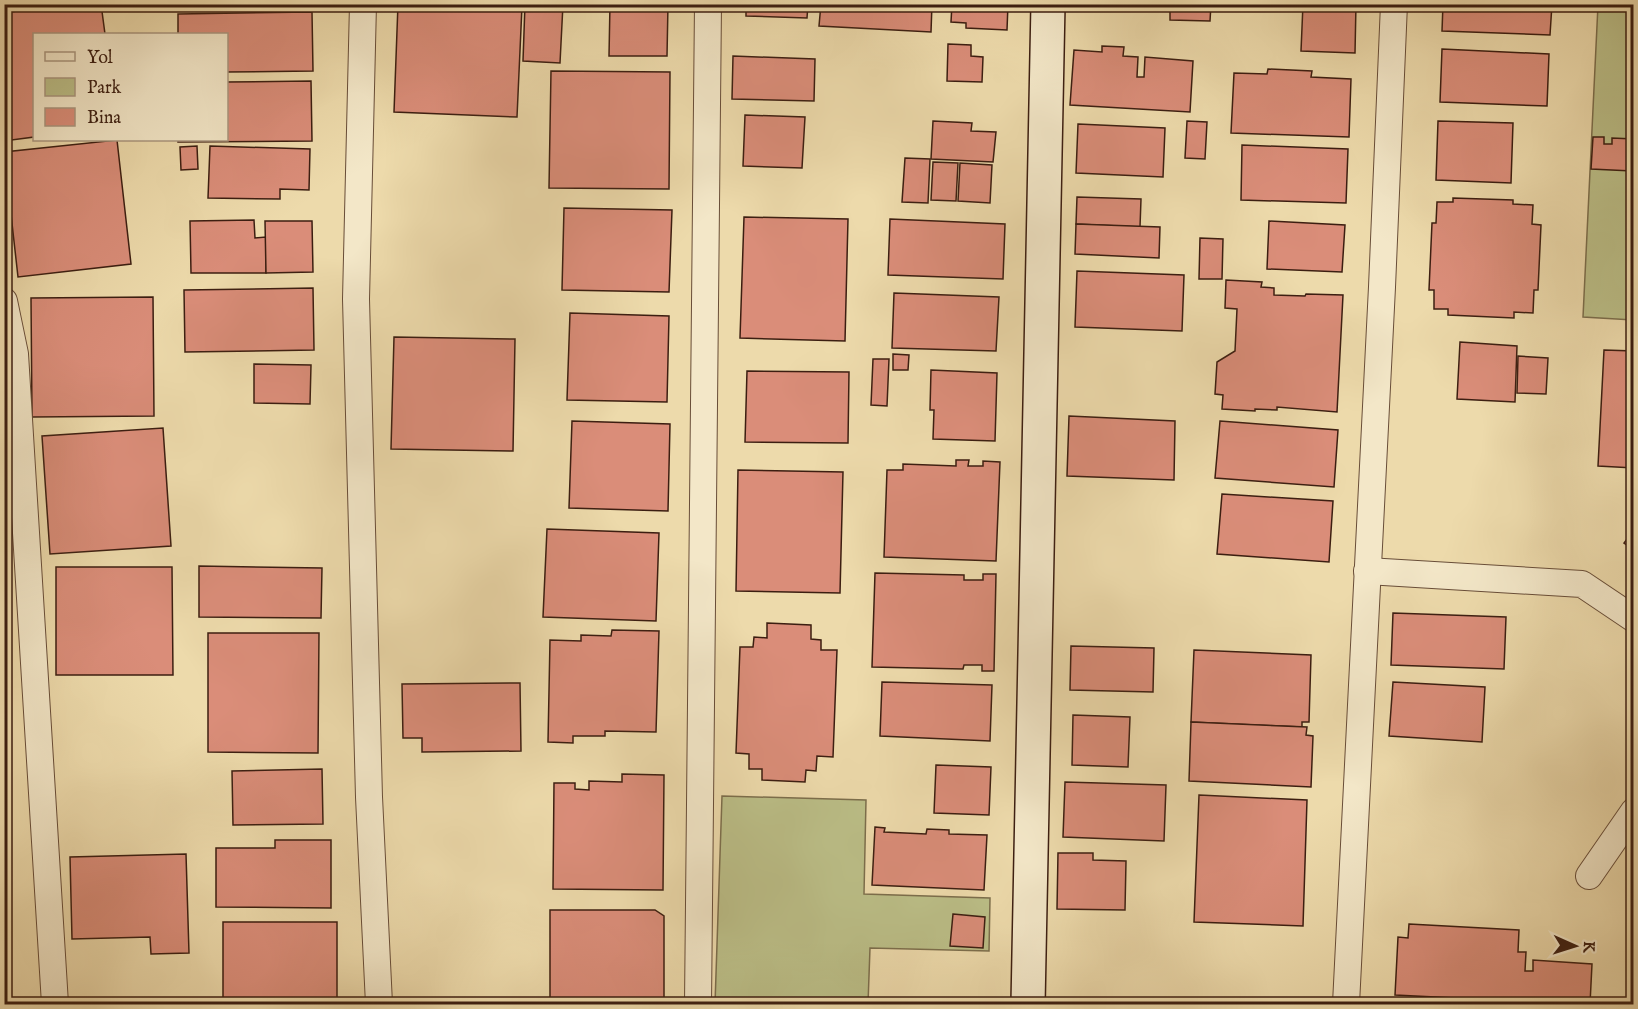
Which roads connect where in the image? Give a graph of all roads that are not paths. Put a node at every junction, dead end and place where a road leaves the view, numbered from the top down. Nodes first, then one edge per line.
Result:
1 (363, 4) edge
2 (708, 4) edge
3 (1048, 4) edge
4 (1394, 4) edge
5 (4, 301) edge
6 (1368, 571) junction
7 (1634, 620) edge
8 (1634, 811) edge
9 (1589, 876) dead end
10 (55, 1005) edge
11 (379, 1005) edge
12 (698, 1005) edge
13 (1028, 1005) edge
14 (1346, 1005) edge

1 - 11 street
2 - 12 street
3 - 13 street
4 - 6 street
5 - 10 street
6 - 7 street
6 - 14 street
8 - 9 street

